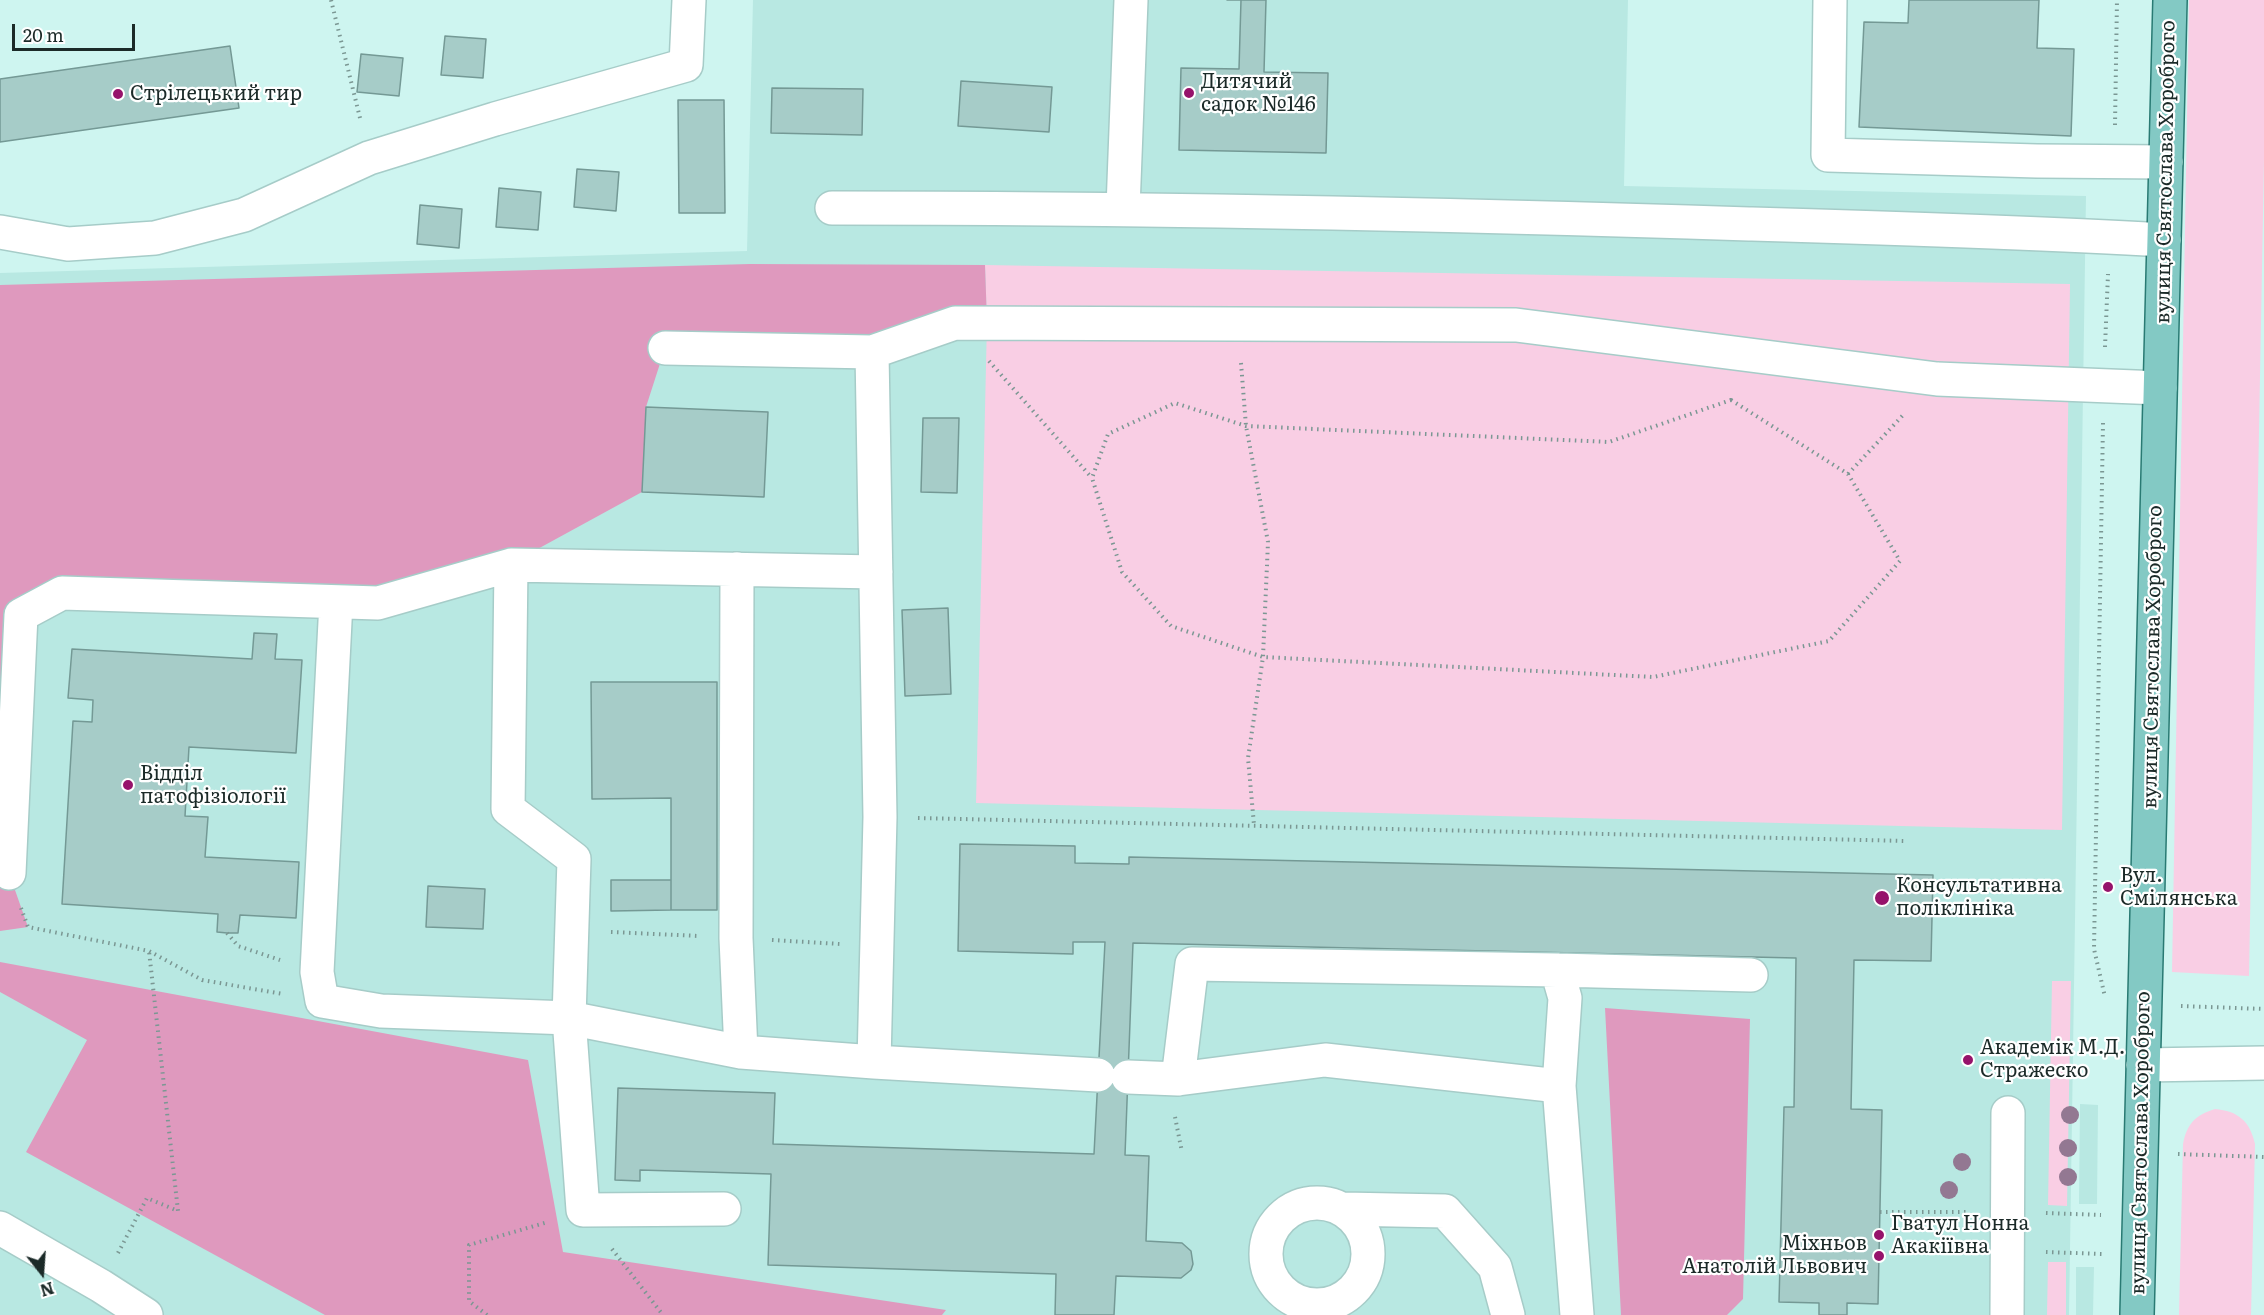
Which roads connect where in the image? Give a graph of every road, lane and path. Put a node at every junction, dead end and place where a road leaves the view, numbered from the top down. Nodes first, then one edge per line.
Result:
1 (331, 0) edge
2 (689, 0) edge
3 (1131, 0) edge
4 (1830, 0) edge
5 (2117, 0) edge
6 (2170, 0) edge
7 (369, 158) junction
8 (2114, 162) junction
9 (2166, 162) junction
10 (832, 208) dead end
11 (1123, 208) junction
12 (0, 232) edge
13 (2110, 237) junction
14 (2164, 240) junction
15 (955, 323) junction
16 (1238, 323) junction
17 (665, 348) dead end
18 (872, 352) junction
19 (1937, 379) junction
20 (2104, 386) junction
21 (2160, 388) junction
22 (1246, 426) junction
23 (1848, 474) junction
24 (1092, 478) junction
25 (512, 565) junction
26 (737, 569) junction
27 (876, 572) junction
28 (336, 602) junction
29 (1263, 657) junction
30 (880, 817) junction
31 (1254, 825) junction
32 (1907, 841) dead end
33 (9, 873) joint
34 (227, 933) dead end
35 (149, 951) junction
36 (1557, 970) junction
37 (1751, 975) dead end
38 (320, 987) junction
39 (2106, 1003) dead end
40 (569, 1018) junction
41 (741, 1052) junction
42 (874, 1062) junction
43 (2264, 1063) edge
44 (2143, 1065) junction
45 (1559, 1086) junction
46 (1176, 1094) junction
47 (2008, 1113) dead end
48 (1182, 1152) dead end
49 (2141, 1153) junction
50 (2264, 1157) edge
51 (583, 1201) junction
52 (2102, 1204) dead end
53 (724, 1209) dead end
54 (1343, 1209) dead end
55 (1880, 1212) dead end
56 (1914, 1212) dead end
57 (2102, 1225) dead end
58 (0, 1228) edge
59 (2102, 1244) dead end
60 (2007, 1250) junction
61 (2102, 1254) junction
62 (2102, 1264) dead end
63 (101, 1286) junction
64 (146, 1315) edge
65 (487, 1315) edge
66 (663, 1315) edge
67 (1508, 1315) edge
68 (1577, 1315) edge
69 (2007, 1315) edge
70 (2137, 1315) edge

1 - 7 path
2 - 7 street
3 - 11 street
4 - 8 street
5 - 8 path
6 - 9 main road, вулиця Святослава Хороброго
7 - 12 street
8 - 9 street
9 - 14 main road, вулиця Святослава Хороброго
10 - 11 street
11 - 13 street
13 - 14 street
13 - 20 path
14 - 21 main road, вулиця Святослава Хороброго
15 - 16 street
15 - 18 street
15 - 24 path
16 - 19 street
16 - 22 path
17 - 18 street
18 - 27 street
19 - 20 street
19 - 23 path
20 - 21 street
20 - 39 path
21 - 44 main road, вулиця Святослава Хороброго
22 - 23 path
22 - 24 path
22 - 29 path
23 - 29 path
24 - 29 path
25 - 26 street
25 - 28 street
25 - 40 street
26 - 27 street
26 - 41 street
27 - 30 street
28 - 33 street
28 - 38 street
29 - 31 path
30 - 31 path
30 - 42 street
31 - 32 path
33 - 35 path
34 - 38 path
35 - 38 path
35 - 63 path
36 - 37 street
36 - 45 street
36 - 46 street
38 - 40 street
40 - 41 street
40 - 51 street
41 - 42 street
42 - 46 street
43 - 44 street
44 - 49 main road, вулиця Святослава Хороброго
45 - 46 street
45 - 68 street
46 - 48 path
47 - 60 street
49 - 50 path
49 - 70 main road, вулиця Святослава Хороброго
51 - 53 street
51 - 65 path
51 - 66 path
52 - 57 path
54 - 67 street
55 - 56 path
58 - 63 street
59 - 61 path
60 - 61 path
60 - 69 street
61 - 62 path
63 - 64 street

